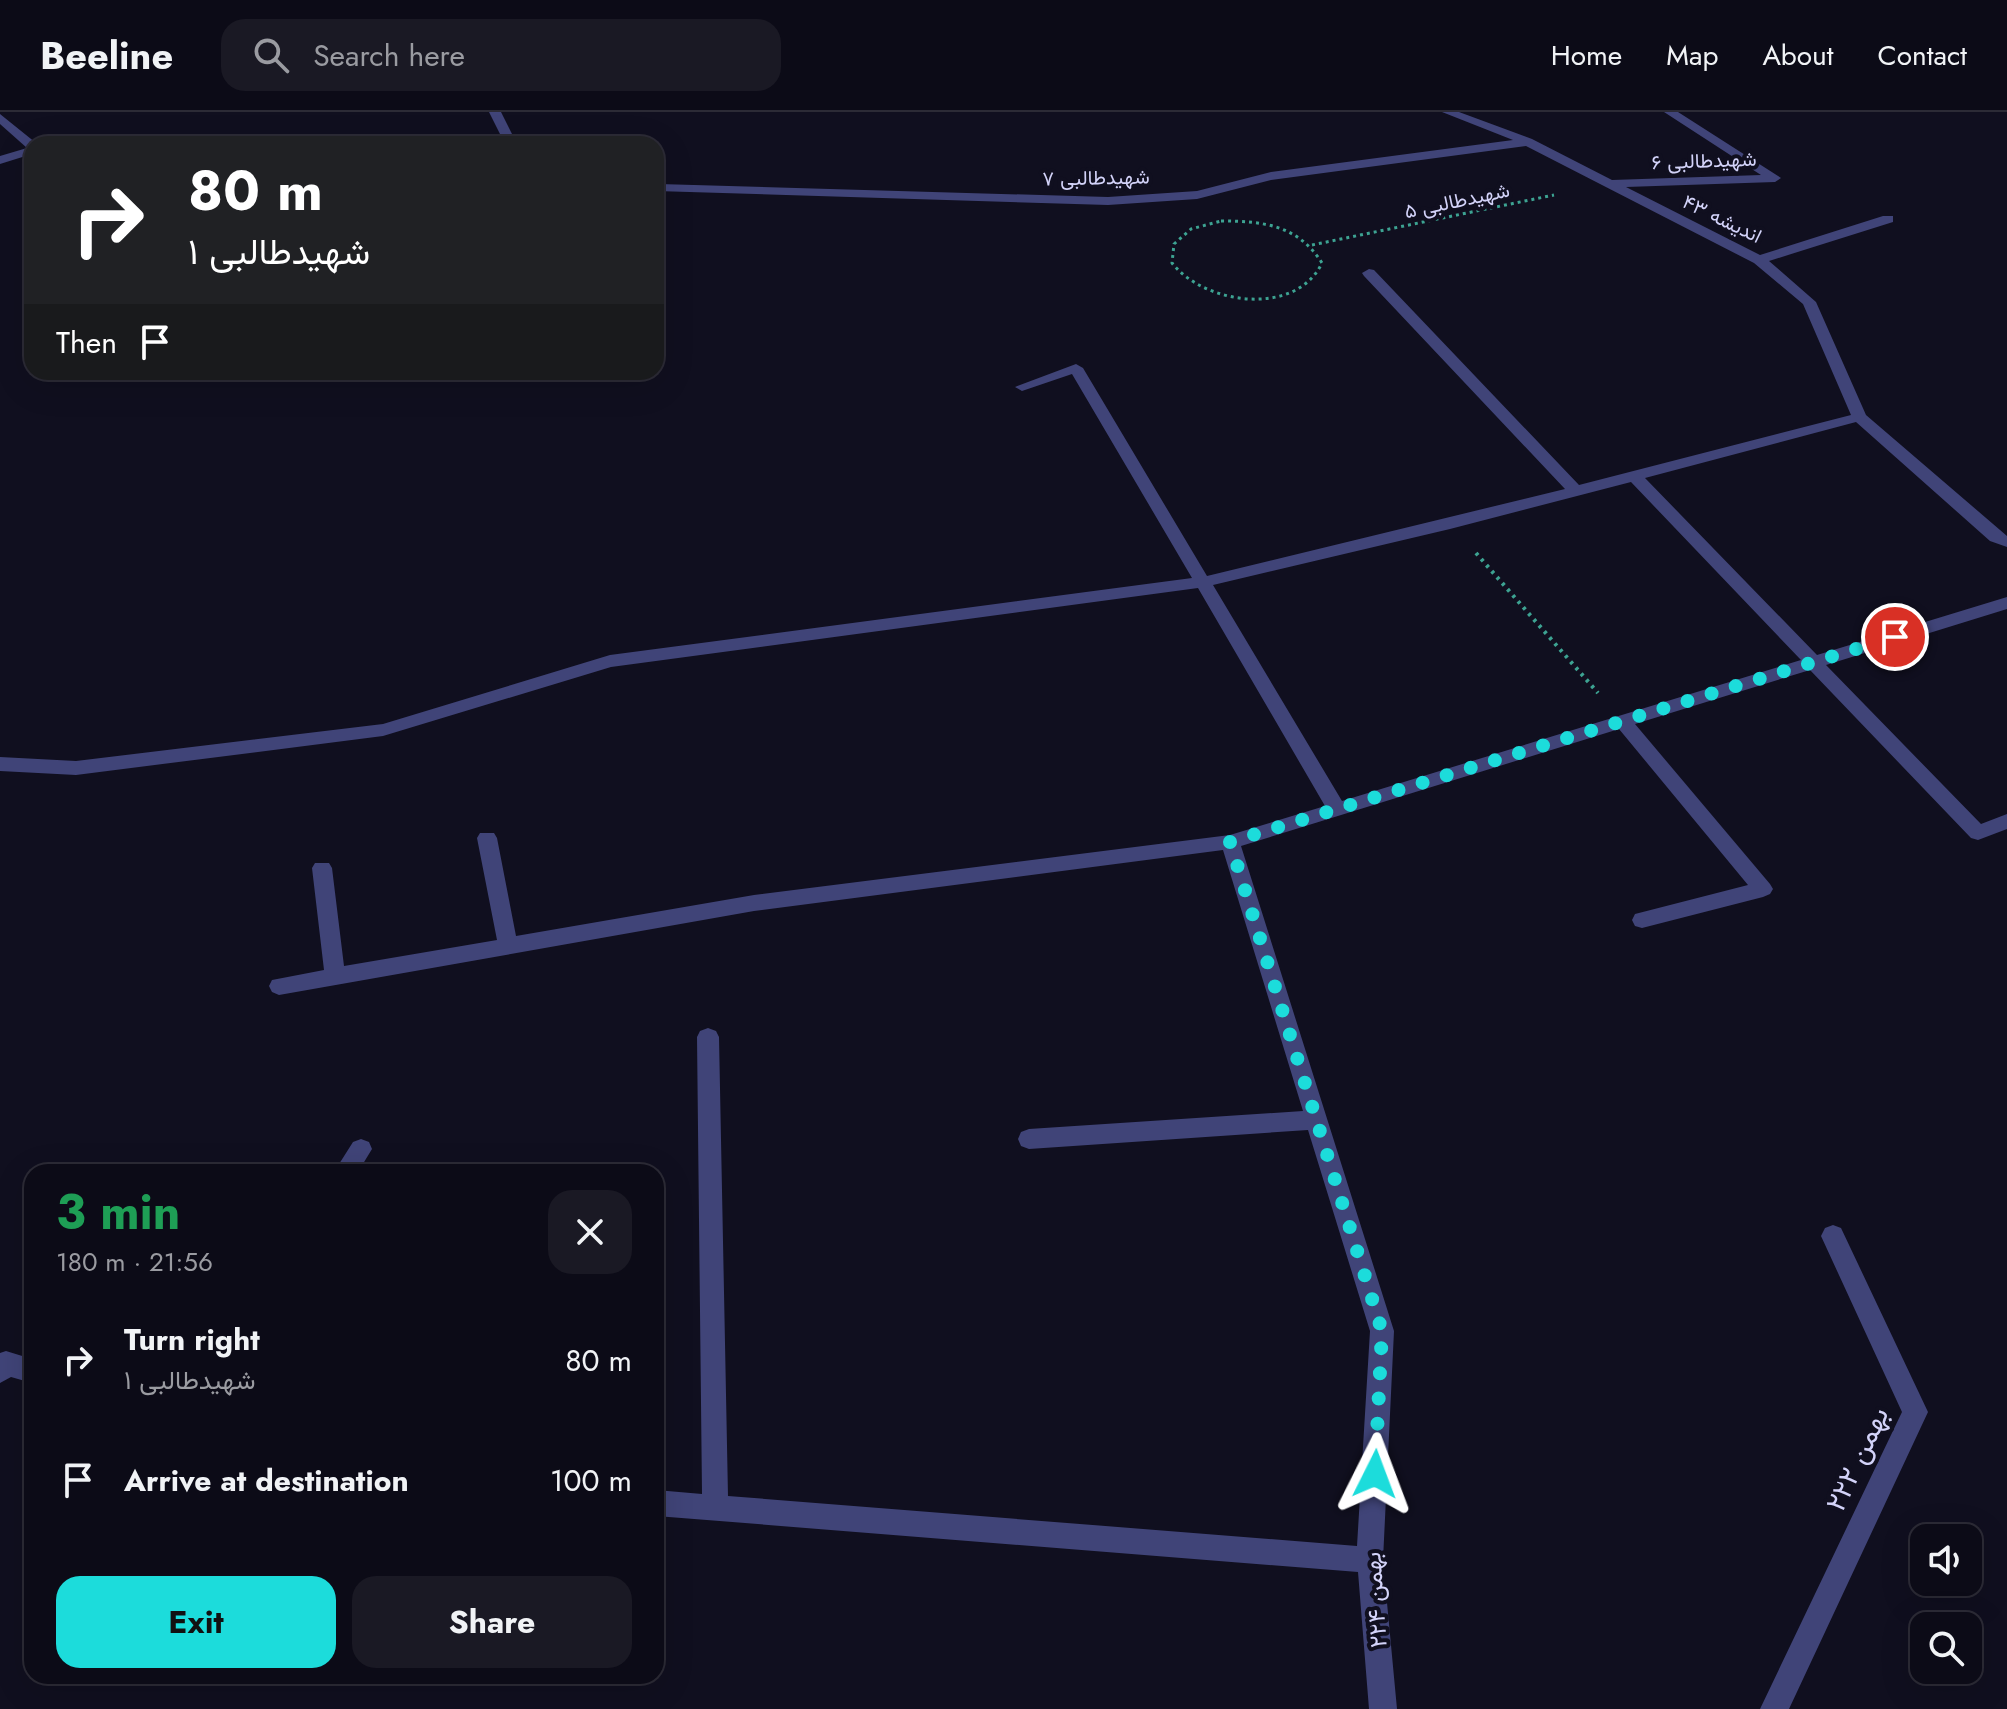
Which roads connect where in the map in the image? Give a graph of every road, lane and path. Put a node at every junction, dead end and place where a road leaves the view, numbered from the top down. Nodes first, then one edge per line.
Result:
1 (495, 112) edge
2 (1448, 112) edge
3 (1670, 112) edge
4 (0, 118) edge
5 (507, 136) edge
6 (24, 140) edge
7 (1528, 142) junction
8 (24, 151) edge
9 (0, 160) edge
10 (1607, 185) junction
11 (664, 188) edge
12 (1888, 219) dead end
13 (1312, 245) junction
14 (1759, 260) junction
15 (1369, 273) dead end
16 (1022, 387) dead end
17 (1859, 417) junction
18 (1634, 476) junction
19 (1575, 491) junction
20 (1450, 524) junction
21 (2007, 542) edge
22 (1203, 582) junction
23 (2007, 603) edge
24 (1812, 663) junction
25 (1622, 721) junction
26 (0, 764) edge
27 (1337, 809) junction
28 (2007, 821) edge
29 (487, 838) dead end
30 (1230, 842) junction
31 (322, 868) dead end
32 (1642, 920) dead end
33 (508, 946) junction
34 (335, 976) junction
35 (279, 986) dead end
36 (708, 1037) dead end
37 (1316, 1120) junction
38 (1029, 1139) dead end
39 (361, 1149) dead end
40 (351, 1164) edge
41 (1833, 1236) dead end
42 (24, 1369) edge
43 (0, 1371) edge
44 (664, 1504) edge
45 (715, 1508) junction
46 (1370, 1560) junction
47 (1383, 1709) edge
48 (1774, 1709) edge

1 - 5 street
2 - 7 street, اندیشه ۴۳
3 - 10 street, شهیدطالبی ۶
4 - 6 street
7 - 10 street, اندیشه ۴۳
7 - 11 street, شهیدطالبی ۷
8 - 9 street
10 - 13 path, شهیدطالبی ۵
10 - 14 street, اندیشه ۴۳
12 - 14 street
13 - 13 path
14 - 17 street, اندیشه ۴۳
15 - 19 street
16 - 22 street
17 - 18 street
17 - 21 street, اندیشه ۴۳
18 - 19 street
18 - 24 street
19 - 20 street
20 - 22 street
20 - 25 path
22 - 26 street
22 - 27 street
23 - 24 street
24 - 25 street
24 - 28 street
25 - 27 street
25 - 32 street
27 - 30 street
29 - 33 street
30 - 33 street
30 - 37 street, ۲۲بهمن ۴
31 - 34 street
33 - 34 street
34 - 35 street
36 - 45 street
37 - 38 street
37 - 46 street, ۲۲بهمن ۴
39 - 40 street
41 - 48 street, ۲۲بهمن ۲
42 - 43 street
44 - 45 street
45 - 46 street
46 - 47 street, ۲۲بهمن ۴

